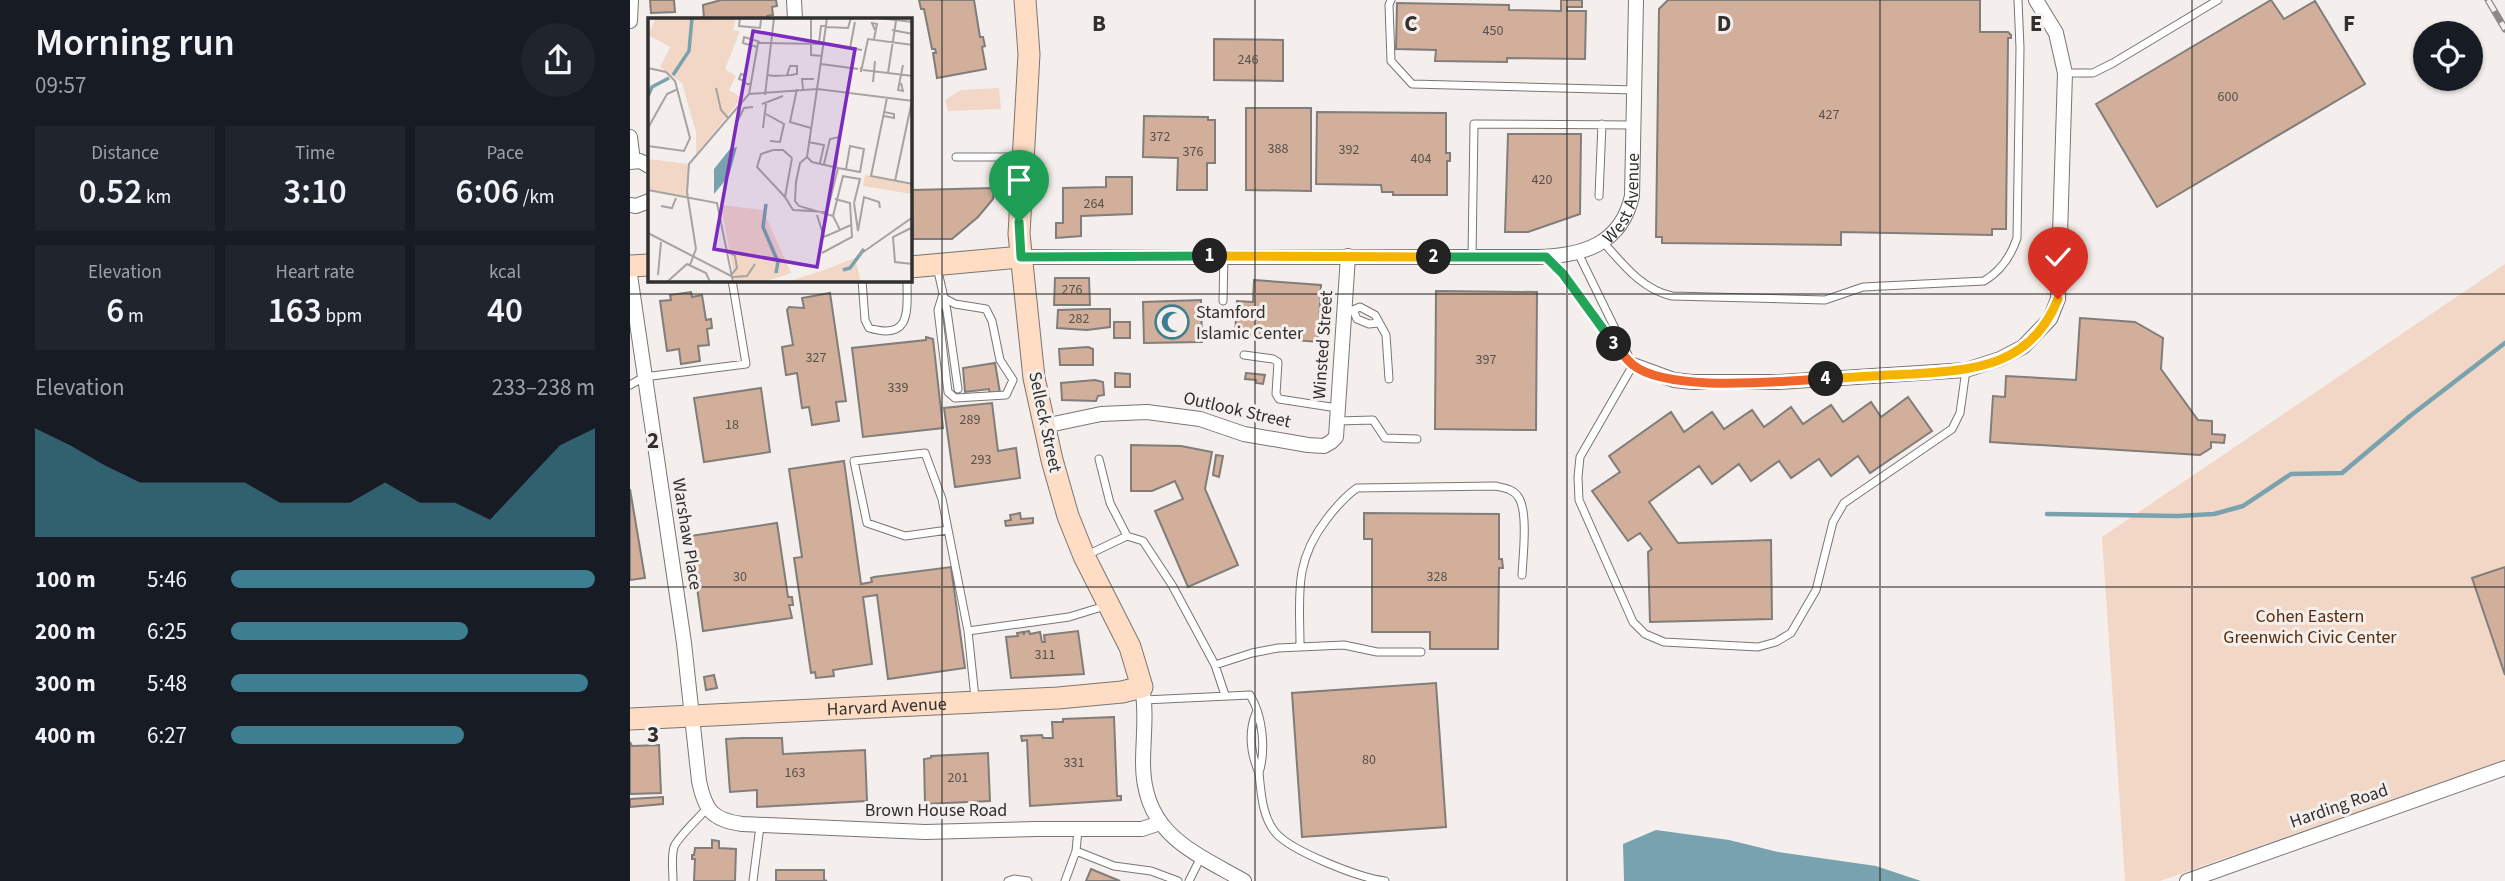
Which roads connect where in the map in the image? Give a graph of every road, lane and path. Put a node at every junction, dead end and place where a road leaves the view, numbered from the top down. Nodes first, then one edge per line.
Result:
1 (631, 0) edge
2 (794, 0) edge
3 (1025, 0) edge
4 (1391, 0) edge
5 (1636, 0) edge
6 (2018, 0) edge
7 (2036, 0) edge
8 (2218, 0) edge
9 (795, 18) edge
10 (630, 21) edge
11 (2065, 73) junction
12 (1634, 90) junction
13 (1602, 124) junction
14 (1633, 125) junction
15 (630, 137) edge
16 (956, 157) dead end
17 (1023, 158) junction
18 (631, 162) edge
19 (648, 165) edge
20 (1599, 196) dead end
21 (648, 202) edge
22 (630, 205) edge
23 (1602, 241) junction
24 (1578, 253) junction
25 (1224, 256) junction
26 (1349, 256) junction
27 (1021, 257) junction
28 (1472, 257) junction
29 (1546, 257) junction
30 (648, 265) edge
31 (630, 266) edge
32 (936, 266) junction
33 (912, 267) edge
34 (630, 275) edge
35 (732, 282) edge
36 (862, 282) edge
37 (907, 282) edge
38 (942, 298) junction
39 (1223, 301) dead end
40 (1349, 310) junction
41 (632, 313) edge
42 (1378, 323) junction
43 (1244, 355) dead end
44 (1633, 365) junction
45 (1966, 370) junction
46 (644, 377) junction
47 (1024, 379) junction
48 (1388, 379) dead end
49 (630, 385) edge
50 (958, 389) dead end
51 (1337, 415) junction
52 (1044, 426) junction
53 (1336, 436) joint
54 (1417, 439) dead end
55 (1099, 459) dead end
56 (948, 530) junction
57 (1127, 536) junction
58 (1084, 556) junction
59 (1522, 575) dead end
60 (1109, 605) junction
61 (968, 631) junction
62 (1300, 647) junction
63 (1421, 652) dead end
64 (1215, 665) junction
65 (1143, 694) junction
66 (1225, 695) junction
67 (975, 703) junction
68 (692, 716) junction
69 (630, 719) edge
70 (2505, 768) edge
71 (707, 808) junction
72 (1160, 823) junction
73 (760, 826) junction
74 (1078, 829) junction
75 (1076, 851) junction
76 (1201, 857) junction
77 (673, 881) edge
78 (753, 881) edge
79 (1008, 881) edge
80 (1028, 881) edge
81 (1065, 881) edge
82 (1178, 881) edge
83 (1189, 881) edge
84 (1244, 881) edge
85 (1385, 881) edge
86 (2187, 881) edge

1 - 10 street
2 - 9 street
3 - 17 street, Selleck Street
4 - 12 lane
5 - 12 street, West Avenue
6 - 23 lane
7 - 11 street
8 - 11 lane
11 - 45 street
12 - 14 street, West Avenue
13 - 14 lane
13 - 20 lane
13 - 28 lane
14 - 23 street, West Avenue
15 - 18 street
16 - 17 lane
17 - 27 street, Selleck Street
18 - 19 street
21 - 22 street
23 - 24 street, West Avenue
24 - 29 street, West Avenue
24 - 44 lane
25 - 26 street, West Avenue
25 - 27 street, West Avenue
25 - 39 lane
26 - 28 street, West Avenue
26 - 40 street, Winsted Street
27 - 32 street, West Avenue
27 - 47 street, Selleck Street
28 - 29 street, West Avenue
29 - 44 lane
30 - 31 street
32 - 33 street, West Avenue
32 - 38 lane
34 - 41 street, Warshaw Place
35 - 46 lane
36 - 37 lane
38 - 47 lane
38 - 47 lane
38 - 50 lane
40 - 42 lane
40 - 42 lane
40 - 51 street, Winsted Street
41 - 46 street, Warshaw Place
42 - 48 lane
43 - 51 lane
44 - 45 street
44 - 45 lane
46 - 49 lane
46 - 68 street, Warshaw Place
47 - 52 street, Selleck Street
51 - 53 street, Winsted Street
51 - 54 lane
52 - 53 street, Outlook Street
52 - 58 street, Selleck Street
55 - 57 lane
56 - 56 lane
56 - 61 lane
57 - 58 lane
57 - 64 lane
58 - 60 street, Selleck Street
59 - 62 lane
60 - 61 lane
60 - 65 street, Selleck Street
61 - 67 lane
62 - 63 lane
62 - 64 lane
64 - 66 lane
65 - 66 lane
65 - 67 street, Harvard Avenue
65 - 72 street, Selleck Street
66 - 85 lane
67 - 68 street, Harvard Avenue
68 - 69 street, Harvard Avenue
68 - 71 street
70 - 86 street, Harding Road
71 - 73 street, Brown House Road
71 - 77 lane
72 - 74 street, Brown House Road
72 - 76 street
73 - 74 street, Brown House Road
73 - 78 lane
74 - 75 lane
75 - 81 lane
75 - 82 lane
76 - 83 lane
76 - 84 street
79 - 80 lane

